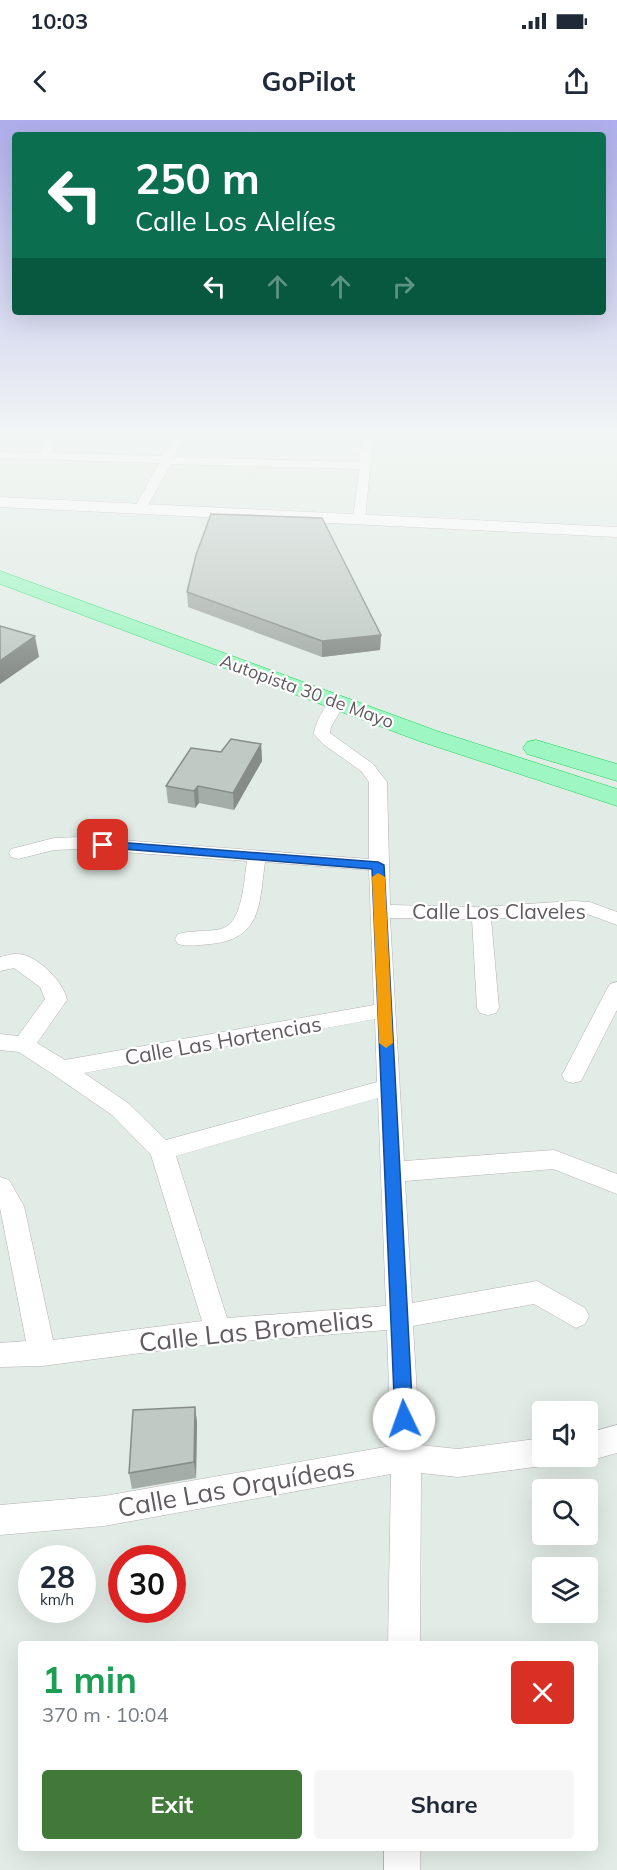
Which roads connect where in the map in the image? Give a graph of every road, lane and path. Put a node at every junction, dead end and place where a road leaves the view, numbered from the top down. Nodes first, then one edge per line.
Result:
1 (415, 519) edge
2 (454, 519) edge
3 (617, 525) edge
4 (617, 532) edge
5 (0, 558) edge
6 (0, 568) edge
7 (0, 578) edge
8 (0, 586) edge
9 (78, 601) junction
10 (173, 636) junction
11 (337, 703) junction
12 (437, 728) junction
13 (617, 772) edge
14 (617, 798) edge
15 (18, 853) dead end
16 (257, 856) junction
17 (378, 865) junction
18 (380, 911) junction
19 (481, 913) junction
20 (617, 919) edge
21 (185, 939) dead end
22 (0, 964) edge
23 (617, 989) edge
24 (488, 1008) dead end
25 (385, 1010) junction
26 (0, 1042) edge
27 (24, 1045) junction
28 (62, 1069) junction
29 (573, 1075) dead end
30 (388, 1087) junction
31 (162, 1152) junction
32 (392, 1172) junction
33 (617, 1184) edge
34 (4, 1202) edge
35 (576, 1316) dead end
36 (399, 1317) junction
37 (218, 1331) junction
38 (42, 1354) junction
39 (0, 1355) edge
40 (617, 1439) edge
41 (598, 1444) edge
42 (532, 1453) edge
43 (406, 1457) junction
44 (0, 1520) edge
45 (404, 1641) edge
46 (402, 1851) edge
47 (402, 1870) edge

1 - 4 street
2 - 3 street
5 - 10 highway
6 - 9 highway, Autopista 30 de Mayo
7 - 9 highway, Autopista 30 de Mayo
8 - 10 highway
9 - 10 highway, Autopista 30 de Mayo
10 - 11 highway, Autopista 30 de Mayo
10 - 12 highway, Autopista 30 de Mayo
11 - 12 highway, Autopista 30 de Mayo
11 - 17 street
12 - 13 highway, Autopista 30 de Mayo
12 - 14 highway, Autopista 30 de Mayo
15 - 16 street
16 - 17 street
16 - 21 street
17 - 18 street
18 - 19 street, Calle Los Claveles
18 - 25 street
19 - 20 street, Calle Los Claveles
19 - 24 street
22 - 27 street
23 - 29 street
25 - 28 street, Calle Las Hortencias
25 - 30 street
26 - 27 street
27 - 28 street
28 - 31 street
30 - 31 street
30 - 32 street
31 - 37 street
32 - 33 street
32 - 36 street
34 - 38 street
35 - 36 street, Calle Las Bromelias
36 - 37 street, Calle Las Bromelias
36 - 43 street
37 - 38 street, Calle Las Bromelias
38 - 39 street, Calle Las Bromelias
40 - 41 street
42 - 43 street, Calle Las Orquídeas
43 - 44 street, Calle Las Orquídeas
43 - 45 street
46 - 47 street

